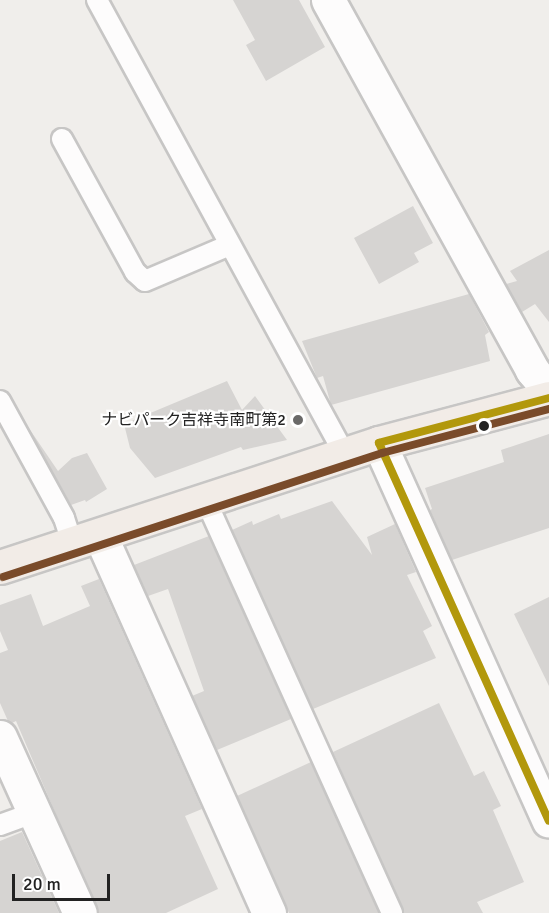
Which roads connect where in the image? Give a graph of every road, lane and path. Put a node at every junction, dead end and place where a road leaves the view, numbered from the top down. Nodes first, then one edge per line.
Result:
1 (97, 0) edge
2 (328, 0) edge
3 (62, 139) dead end
4 (230, 245) junction
5 (549, 390) edge
6 (549, 398) edge
7 (0, 401) edge
8 (379, 443) junction
9 (345, 455) junction
10 (206, 501) junction
11 (86, 539) junction
12 (0, 567) edge
13 (0, 737) edge
14 (35, 812) junction
15 (549, 821) edge
16 (0, 825) edge
17 (80, 913) edge
18 (269, 913) edge
19 (392, 913) edge

1 - 4 lane
2 - 5 street
3 - 4 lane
4 - 9 lane
6 - 8 main road
7 - 11 lane
8 - 9 main road
8 - 15 street
9 - 10 main road
10 - 11 main road
10 - 19 lane
11 - 12 main road
11 - 18 street
13 - 14 street
14 - 16 lane
14 - 17 street

